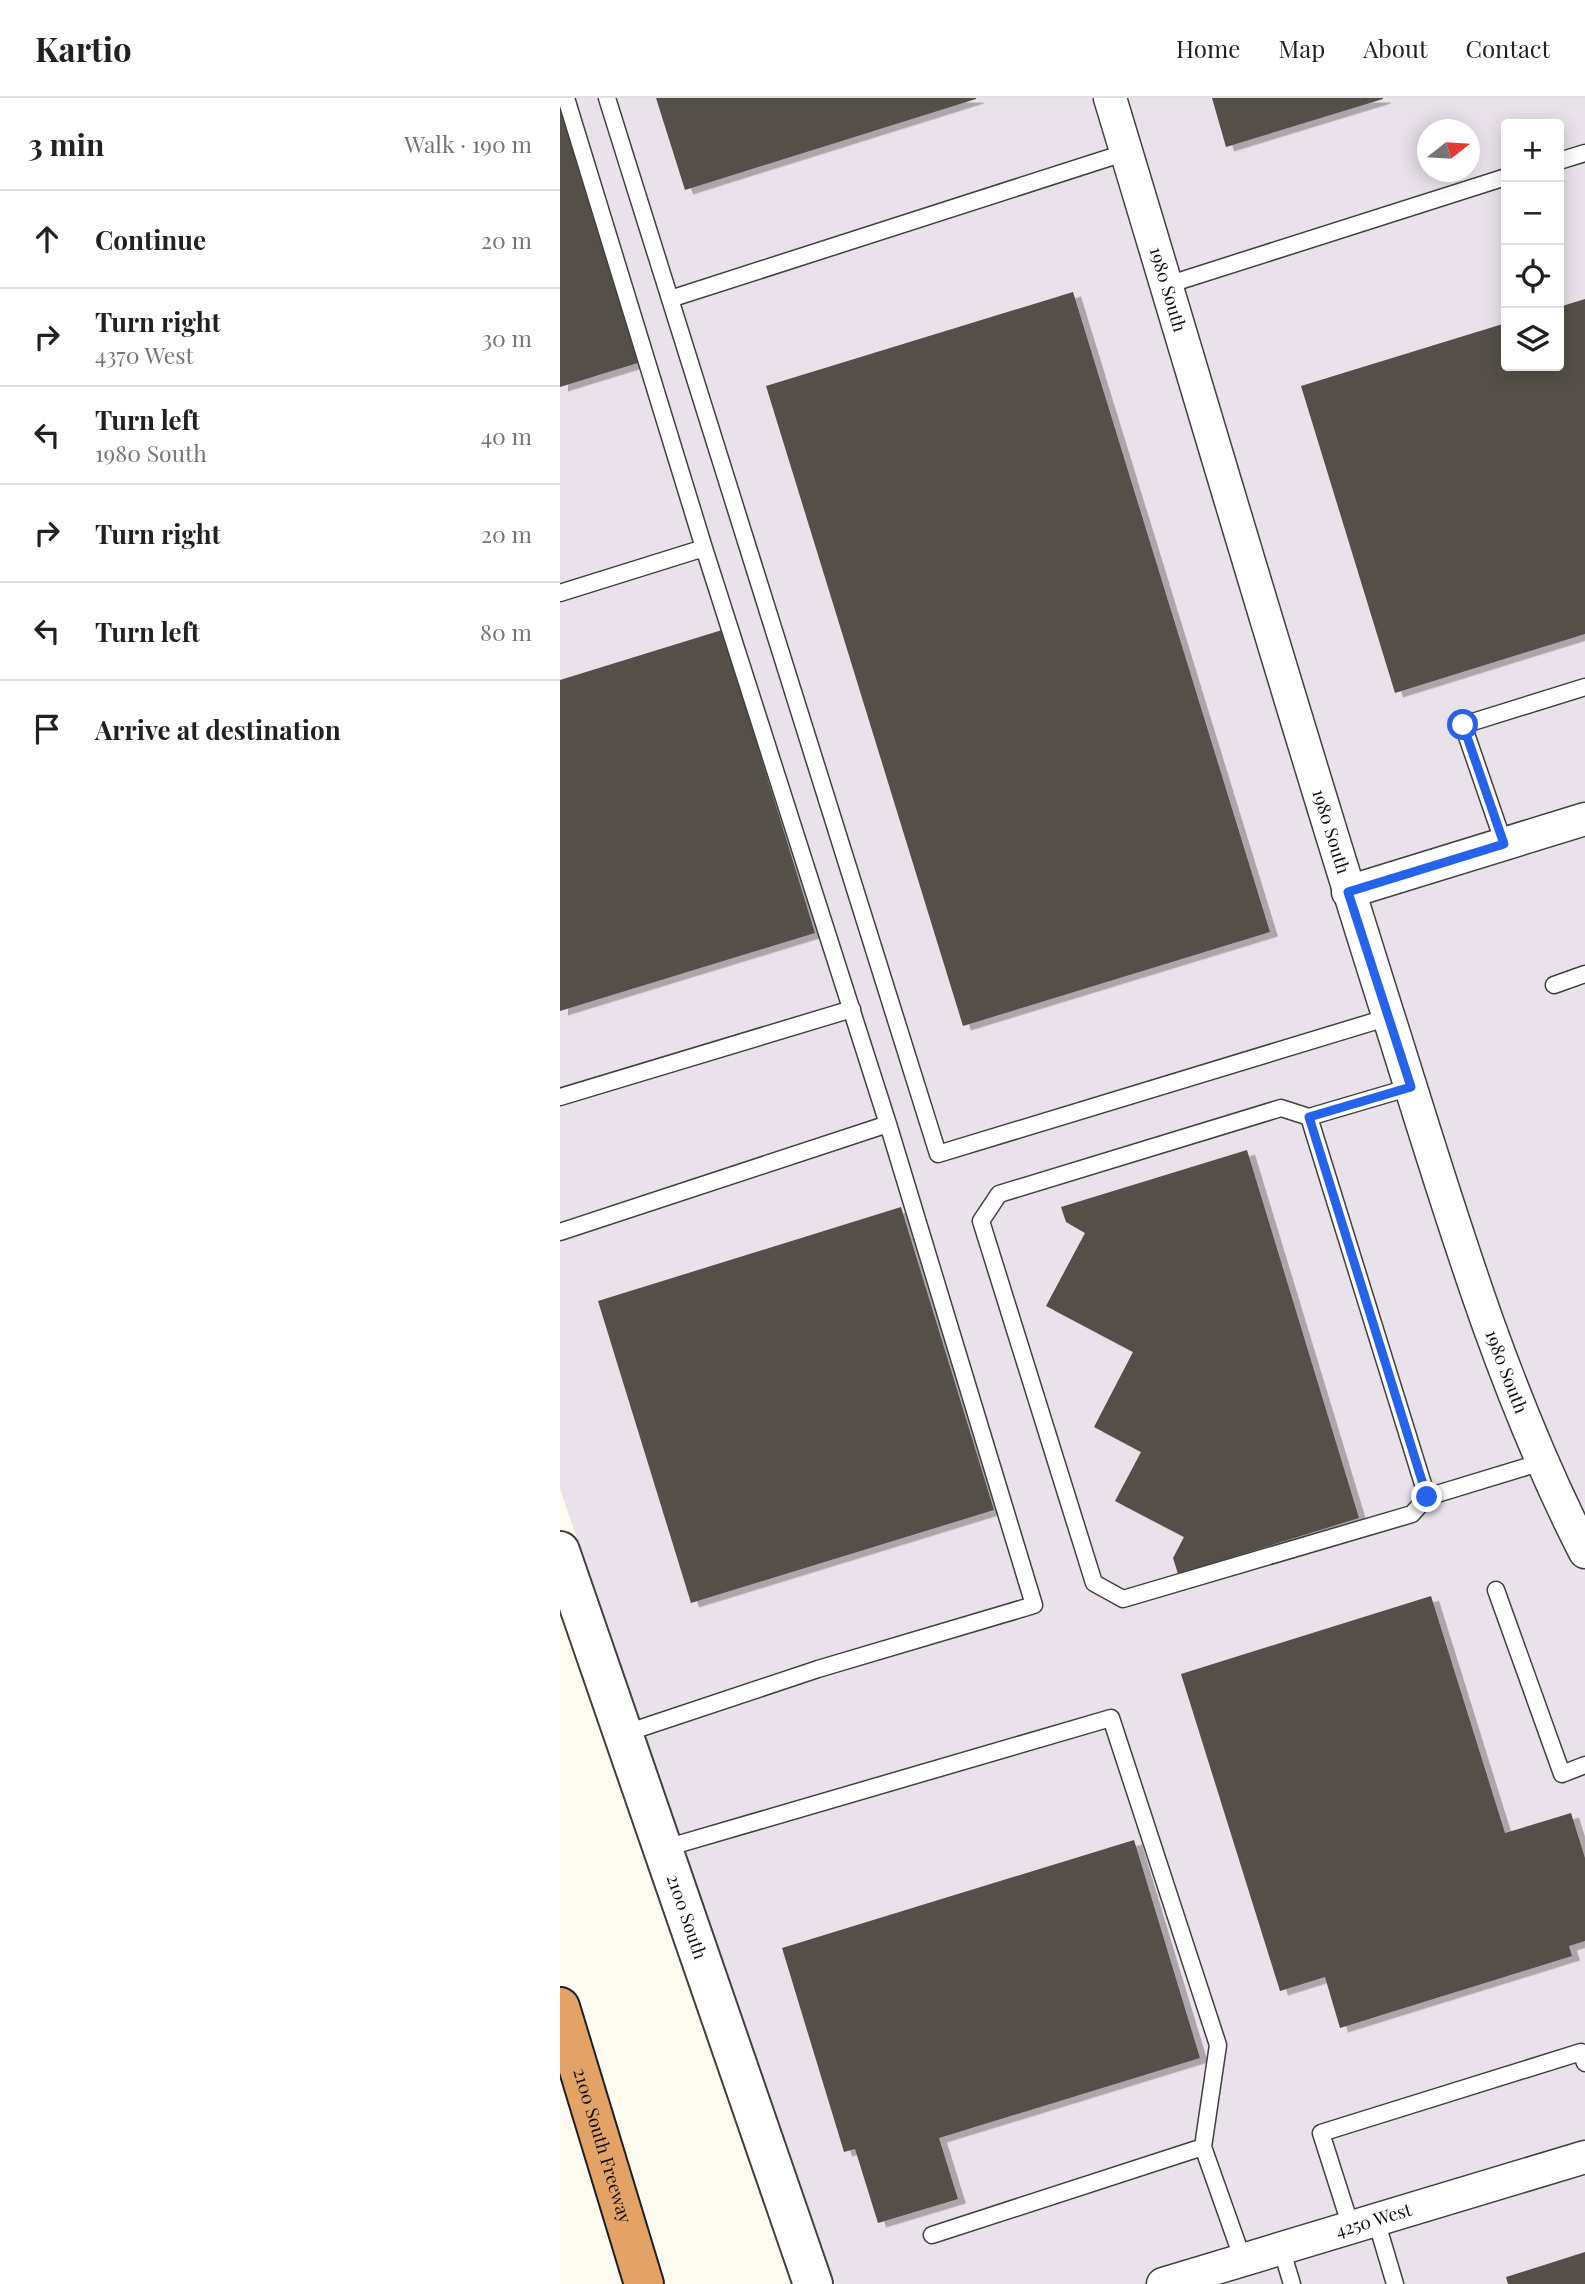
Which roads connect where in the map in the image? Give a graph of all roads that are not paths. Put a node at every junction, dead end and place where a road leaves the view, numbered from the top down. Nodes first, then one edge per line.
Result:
1 (566, 98) edge
2 (607, 98) edge
3 (1111, 98) edge
4 (1127, 152) junction
5 (1585, 153) edge
6 (1564, 159) edge
7 (1501, 179) edge
8 (1167, 285) junction
9 (670, 299) junction
10 (704, 548) junction
11 (560, 593) edge
12 (1585, 687) edge
13 (1585, 819) edge
14 (1504, 844) junction
15 (1348, 892) junction
16 (1585, 974) edge
17 (1554, 985) dead end
18 (852, 1009) junction
19 (1389, 1017) junction
20 (1411, 1087) junction
21 (560, 1097) edge
22 (1309, 1117) junction
23 (888, 1124) junction
24 (560, 1232) edge
25 (1542, 1462) junction
26 (1427, 1497) junction
27 (1584, 1549) edge
28 (560, 1550) edge
29 (1496, 1590) dead end
30 (623, 1734) junction
31 (1585, 1765) edge
32 (662, 1849) junction
33 (560, 2007) edge
34 (1585, 2063) edge
35 (584, 2087) junction
36 (1203, 2147) junction
37 (1585, 2157) edge
38 (1363, 2224) junction
39 (932, 2235) dead end
40 (1281, 2248) junction
41 (1243, 2260) junction
42 (644, 2284) edge
43 (654, 2284) edge
44 (813, 2284) edge
45 (1163, 2284) edge
46 (1292, 2284) edge
47 (1395, 2284) edge

1 - 10 lane
2 - 9 lane
3 - 4 street, 1980 South
4 - 8 street, 1980 South
4 - 9 lane
5 - 6 lane
7 - 8 lane
8 - 15 street, 1980 South
9 - 19 lane
10 - 11 lane
10 - 18 lane
12 - 14 lane
13 - 14 street
14 - 15 street
15 - 19 street, 1980 South
16 - 17 lane
18 - 21 lane
18 - 23 lane
19 - 20 street, 1980 South
20 - 22 lane
20 - 25 street, 1980 South
22 - 26 lane
22 - 26 lane
23 - 24 lane
23 - 30 lane
25 - 26 lane
25 - 27 street, 1980 South
28 - 30 street, 2100 South
29 - 31 lane
30 - 32 street, 2100 South
32 - 36 lane
32 - 44 street, 2100 South
33 - 35 highway, 2100 South Freeway
34 - 38 lane
35 - 42 highway, 2100 South Freeway
35 - 43 highway
36 - 39 lane
36 - 41 lane
37 - 38 street, 4250 West
38 - 40 street, 4250 West
38 - 47 lane
40 - 41 street, 4250 West
40 - 46 lane
41 - 45 street, 4250 West

